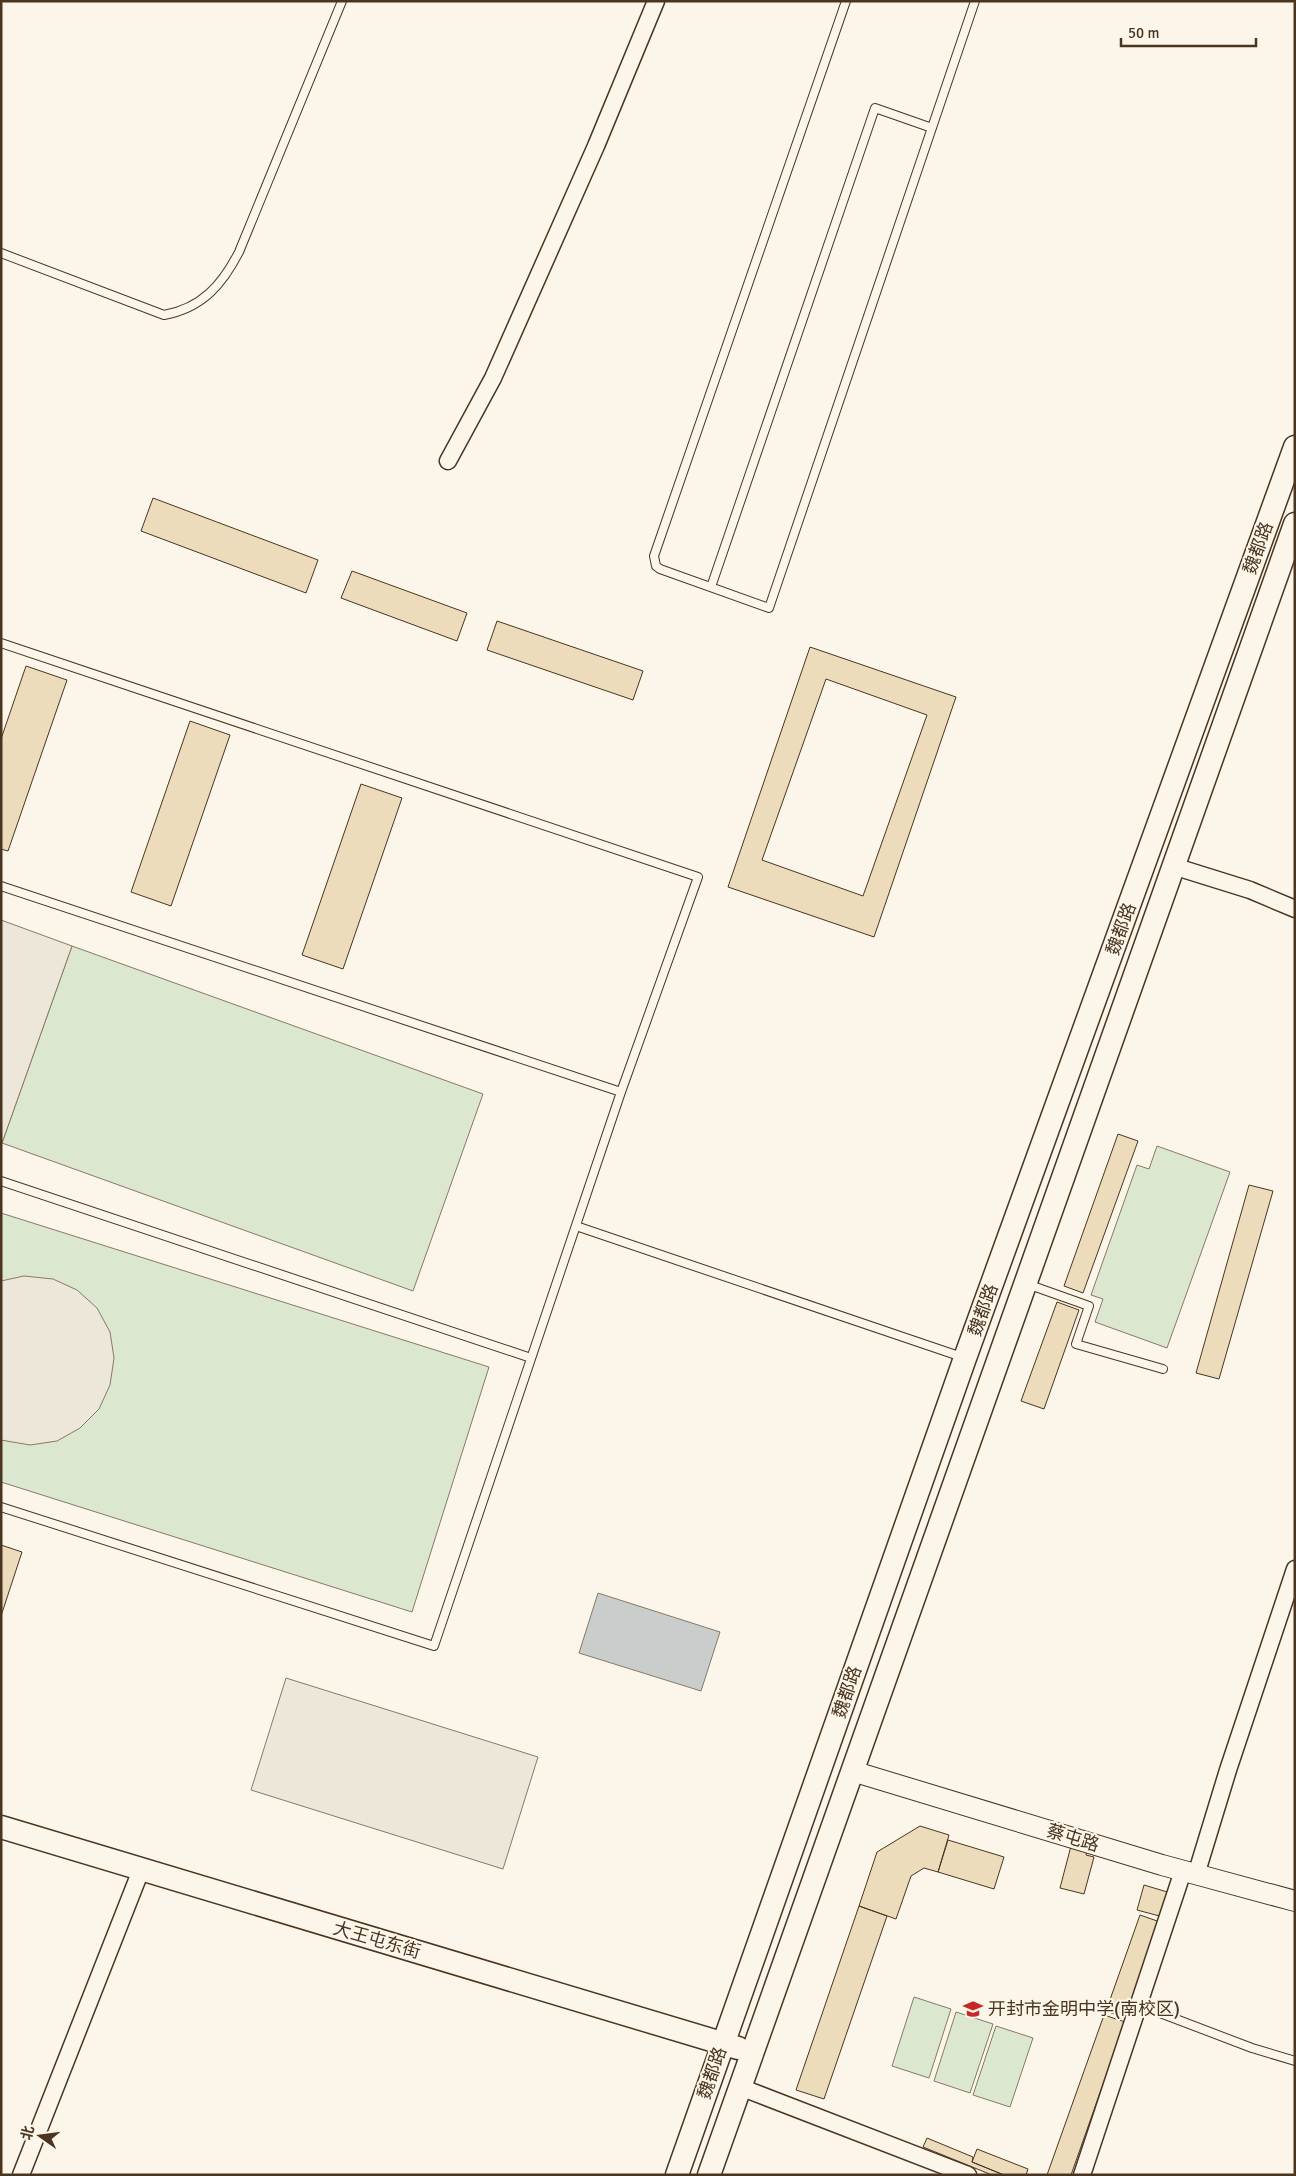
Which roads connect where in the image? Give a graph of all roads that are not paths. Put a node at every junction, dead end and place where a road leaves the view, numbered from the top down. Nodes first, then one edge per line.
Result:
1 (342, 1) edge
2 (656, 1) edge
3 (846, 1) edge
4 (976, 1) edge
5 (932, 128) junction
6 (1, 253) edge
7 (1295, 447) edge
8 (448, 461) dead end
9 (1295, 524) edge
10 (710, 587) junction
11 (1, 643) edge
12 (1173, 866) junction
13 (1, 886) edge
14 (1295, 909) edge
15 (621, 1092) junction
16 (1, 1181) edge
17 (576, 1226) junction
18 (1025, 1283) junction
19 (531, 1358) junction
20 (965, 1358) junction
21 (1164, 1369) dead end
22 (1, 1508) edge
23 (1295, 1569) edge
24 (852, 1771) junction
25 (1, 1827) edge
26 (141, 1870) junction
27 (1190, 1873) junction
28 (1295, 1901) edge
29 (1139, 2005) junction
30 (723, 2042) junction
31 (751, 2053) junction
32 (1295, 2061) edge
33 (740, 2087) junction
34 (20, 2175) edge
35 (677, 2175) edge
36 (709, 2175) edge
37 (968, 2175) edge
38 (1082, 2175) edge

1 - 6 lane
2 - 8 street
3 - 10 lane
4 - 5 lane
5 - 10 lane
5 - 10 lane
7 - 20 main road, 魏都路
9 - 12 main road, 魏都路
11 - 15 lane
12 - 14 street
12 - 18 main road, 魏都路
13 - 15 lane
15 - 17 lane
16 - 19 lane
17 - 19 lane
17 - 20 lane
18 - 21 lane
18 - 24 main road, 魏都路
19 - 22 lane
20 - 30 main road, 魏都路
23 - 27 street
24 - 27 street, 蔡屯路
24 - 31 main road, 魏都路
25 - 26 main road, 大王屯东街
26 - 30 main road, 大王屯东街
26 - 34 street
27 - 28 street, 蔡屯路
27 - 29 street
29 - 32 lane
29 - 38 street
30 - 31 main road, 大王屯东街
30 - 35 main road, 魏都路
31 - 33 main road, 魏都路
33 - 36 main road, 魏都路
33 - 37 street

